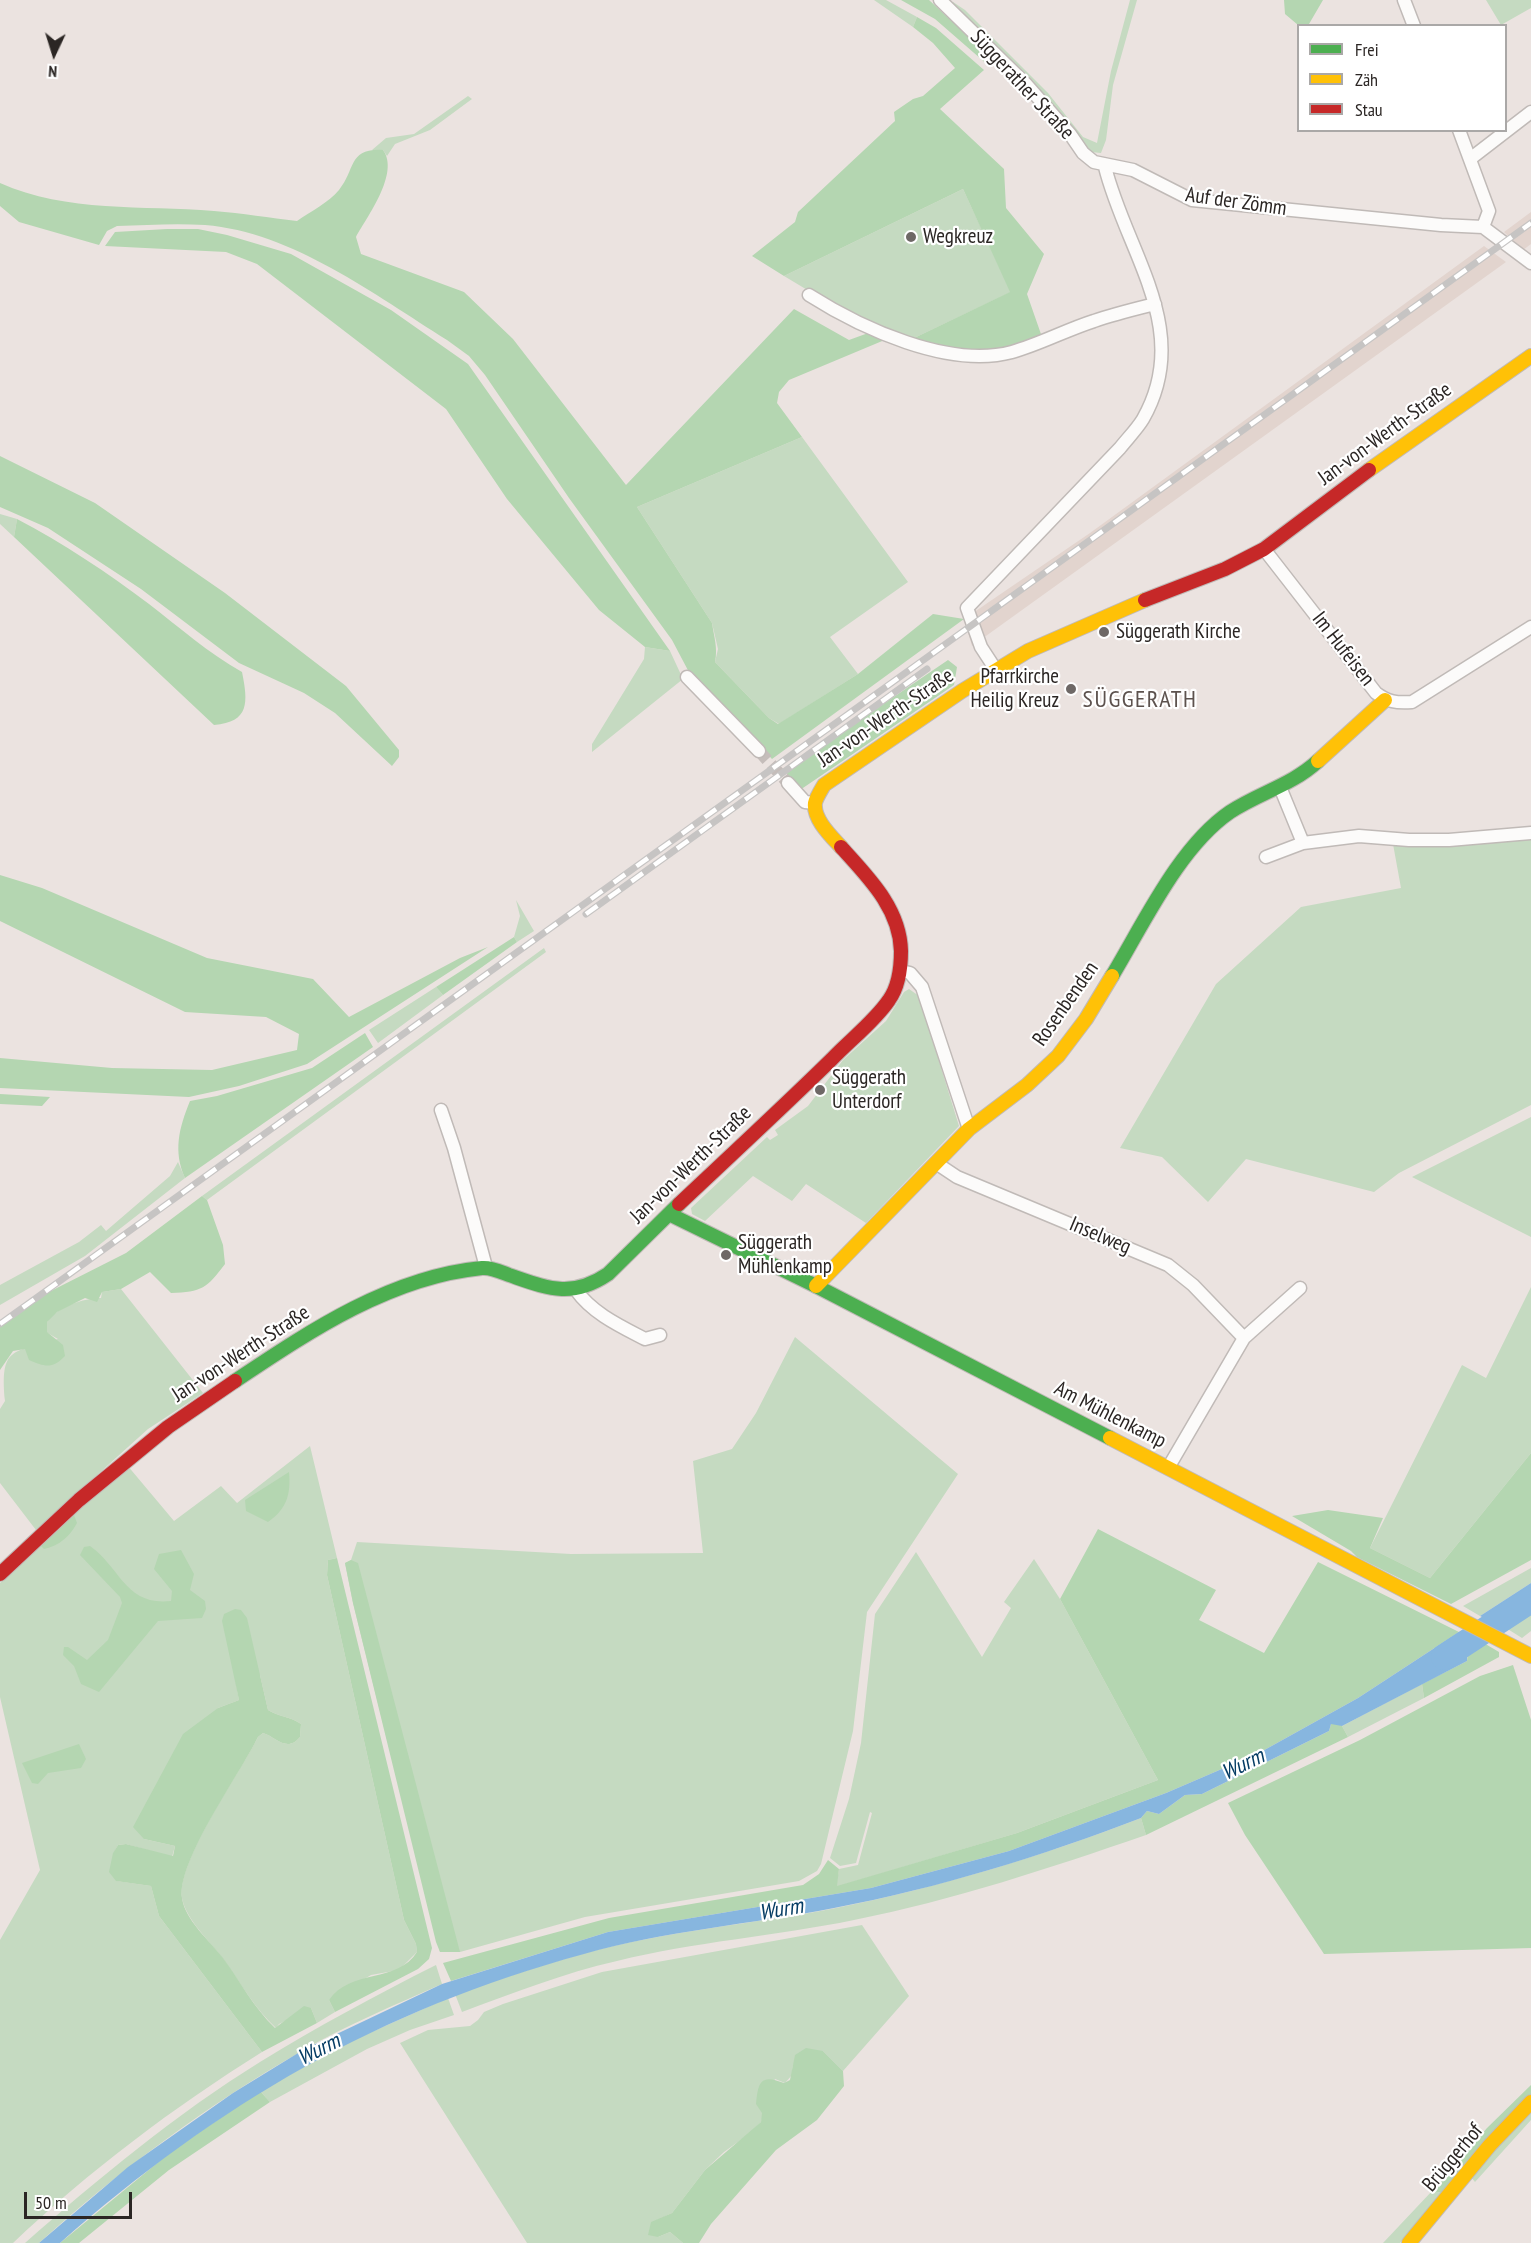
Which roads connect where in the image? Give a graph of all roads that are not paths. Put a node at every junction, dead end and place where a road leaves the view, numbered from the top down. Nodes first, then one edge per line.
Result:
1 (940, 0) edge
2 (1404, 0) edge
3 (1413, 24) edge
4 (1531, 112) edge
5 (1507, 130) edge
6 (1460, 132) edge
7 (1505, 132) edge
8 (1470, 159) junction
9 (1105, 167) junction
10 (1483, 227) junction
11 (1531, 263) edge
12 (810, 295) dead end
13 (1155, 304) junction
14 (1531, 356) edge
15 (1264, 549) junction
16 (1531, 627) edge
17 (996, 670) junction
18 (687, 677) dead end
19 (1386, 700) junction
20 (759, 751) tunnel mouth
21 (788, 783) tunnel mouth
22 (1280, 787) junction
23 (815, 803) junction
24 (1531, 833) edge
25 (1303, 843) junction
26 (1266, 857) dead end
27 (901, 971) junction
28 (441, 1110) dead end
29 (969, 1129) junction
30 (936, 1163) junction
31 (669, 1214) junction
32 (486, 1267) junction
33 (816, 1286) junction
34 (1300, 1288) dead end
35 (576, 1290) junction
36 (660, 1335) dead end
37 (1244, 1338) junction
38 (1168, 1468) junction
39 (0, 1574) edge
40 (1531, 1656) edge
41 (1531, 2102) edge
42 (1408, 2243) edge

1 - 9 street, Süggerather Straße
2 - 3 street
4 - 5 street
6 - 8 street
7 - 8 street
8 - 10 street
9 - 10 street, Auf der Zömm
9 - 13 street
10 - 11 street
12 - 13 street
13 - 17 street
14 - 15 main road, Jan-von-Werth-Straße
15 - 17 main road, Jan-von-Werth-Straße
15 - 19 street, Im Hufeisen
16 - 19 street, Im Hufeisen
17 - 23 main road, Jan-von-Werth-Straße
18 - 20 street
19 - 22 main road, Rosenbenden
21 - 23 street
22 - 25 street
22 - 29 main road, Rosenbenden
23 - 27 main road, Jan-von-Werth-Straße
24 - 25 street
25 - 26 street
27 - 29 street
27 - 31 main road, Jan-von-Werth-Straße
28 - 32 street
29 - 30 main road, Rosenbenden
30 - 33 main road, Rosenbenden
30 - 37 street, Inselweg
31 - 33 main road, Am Mühlenkamp
31 - 35 main road, Jan-von-Werth-Straße
32 - 35 main road, Jan-von-Werth-Straße
32 - 39 main road, Jan-von-Werth-Straße
33 - 38 main road, Am Mühlenkamp
34 - 37 street
35 - 36 street
37 - 38 street
38 - 40 main road, Am Mühlenkamp
41 - 42 main road, Brüggerhof

